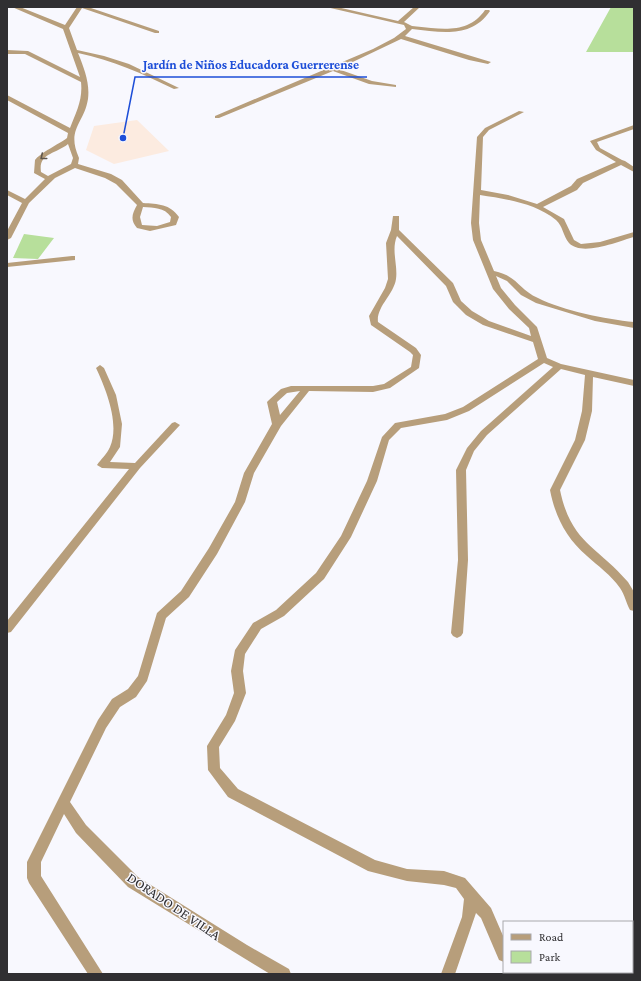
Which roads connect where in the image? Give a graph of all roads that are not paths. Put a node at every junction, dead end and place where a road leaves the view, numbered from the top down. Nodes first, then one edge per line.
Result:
1 (15, 7) edge
2 (80, 7) edge
3 (83, 7) edge
4 (329, 7) edge
5 (416, 7) edge
6 (338, 8) edge
7 (487, 11) dead end
8 (399, 23) junction
9 (409, 27) junction
10 (66, 28) junction
11 (157, 32) dead end
12 (401, 37) junction
13 (75, 51) junction
14 (7, 52) edge
15 (488, 62) dead end
16 (333, 69) junction
17 (83, 80) junction
18 (394, 86) dead end
19 (176, 88) dead end
20 (7, 97) edge
21 (521, 112) dead end
22 (217, 117) dead end
23 (634, 127) edge
24 (72, 132) junction
25 (69, 140) junction
26 (622, 162) junction
27 (74, 165) junction
28 (634, 170) edge
29 (49, 179) junction
30 (7, 192) edge
31 (476, 192) junction
32 (26, 202) junction
33 (141, 205) junction
34 (537, 207) junction
35 (396, 218) dead end
36 (395, 230) junction
37 (634, 234) edge
38 (7, 238) edge
39 (72, 258) dead end
40 (7, 265) edge
41 (492, 273) junction
42 (634, 325) edge
43 (538, 341) junction
44 (543, 360) junction
45 (559, 366) junction
46 (100, 368) dead end
47 (589, 374) junction
48 (634, 383) edge
49 (307, 388) junction
50 (175, 424) dead end
51 (277, 424) junction
52 (137, 466) junction
53 (634, 607) edge
54 (7, 629) edge
55 (457, 633) dead end
56 (64, 803) junction
57 (471, 897) junction
58 (503, 953) edge
59 (96, 974) edge
60 (284, 974) edge
61 (448, 974) edge

1 - 10 street
2 - 10 street
3 - 11 street
4 - 6 street
5 - 8 street
6 - 8 street
7 - 9 street
8 - 9 street
9 - 12 street
10 - 13 street
12 - 15 street
12 - 16 street
13 - 17 street
13 - 19 street
14 - 17 street
16 - 18 street
16 - 22 street
17 - 24 street
20 - 24 street
21 - 31 street
23 - 26 street
24 - 25 street
25 - 27 street
25 -> 29 street
26 - 28 street
26 - 34 street
27 - 29 street
27 - 33 street
29 - 32 street
30 - 32 street
31 - 34 street
31 - 41 street
32 - 38 street
33 - 33 street
34 - 37 street
35 - 36 street
36 - 43 street
36 - 49 street
39 - 40 street
41 - 42 street
41 - 43 street
43 - 44 street
44 - 45 street
44 - 57 street
45 - 47 street
45 - 55 street
46 - 52 street
47 - 48 street
47 - 53 street
49 - 51 street
49 - 51 street
50 - 52 street
51 - 56 street
52 - 54 street
56 - 59 street
56 - 60 street, DORADO DE VILLA
57 - 58 street
57 - 61 street

